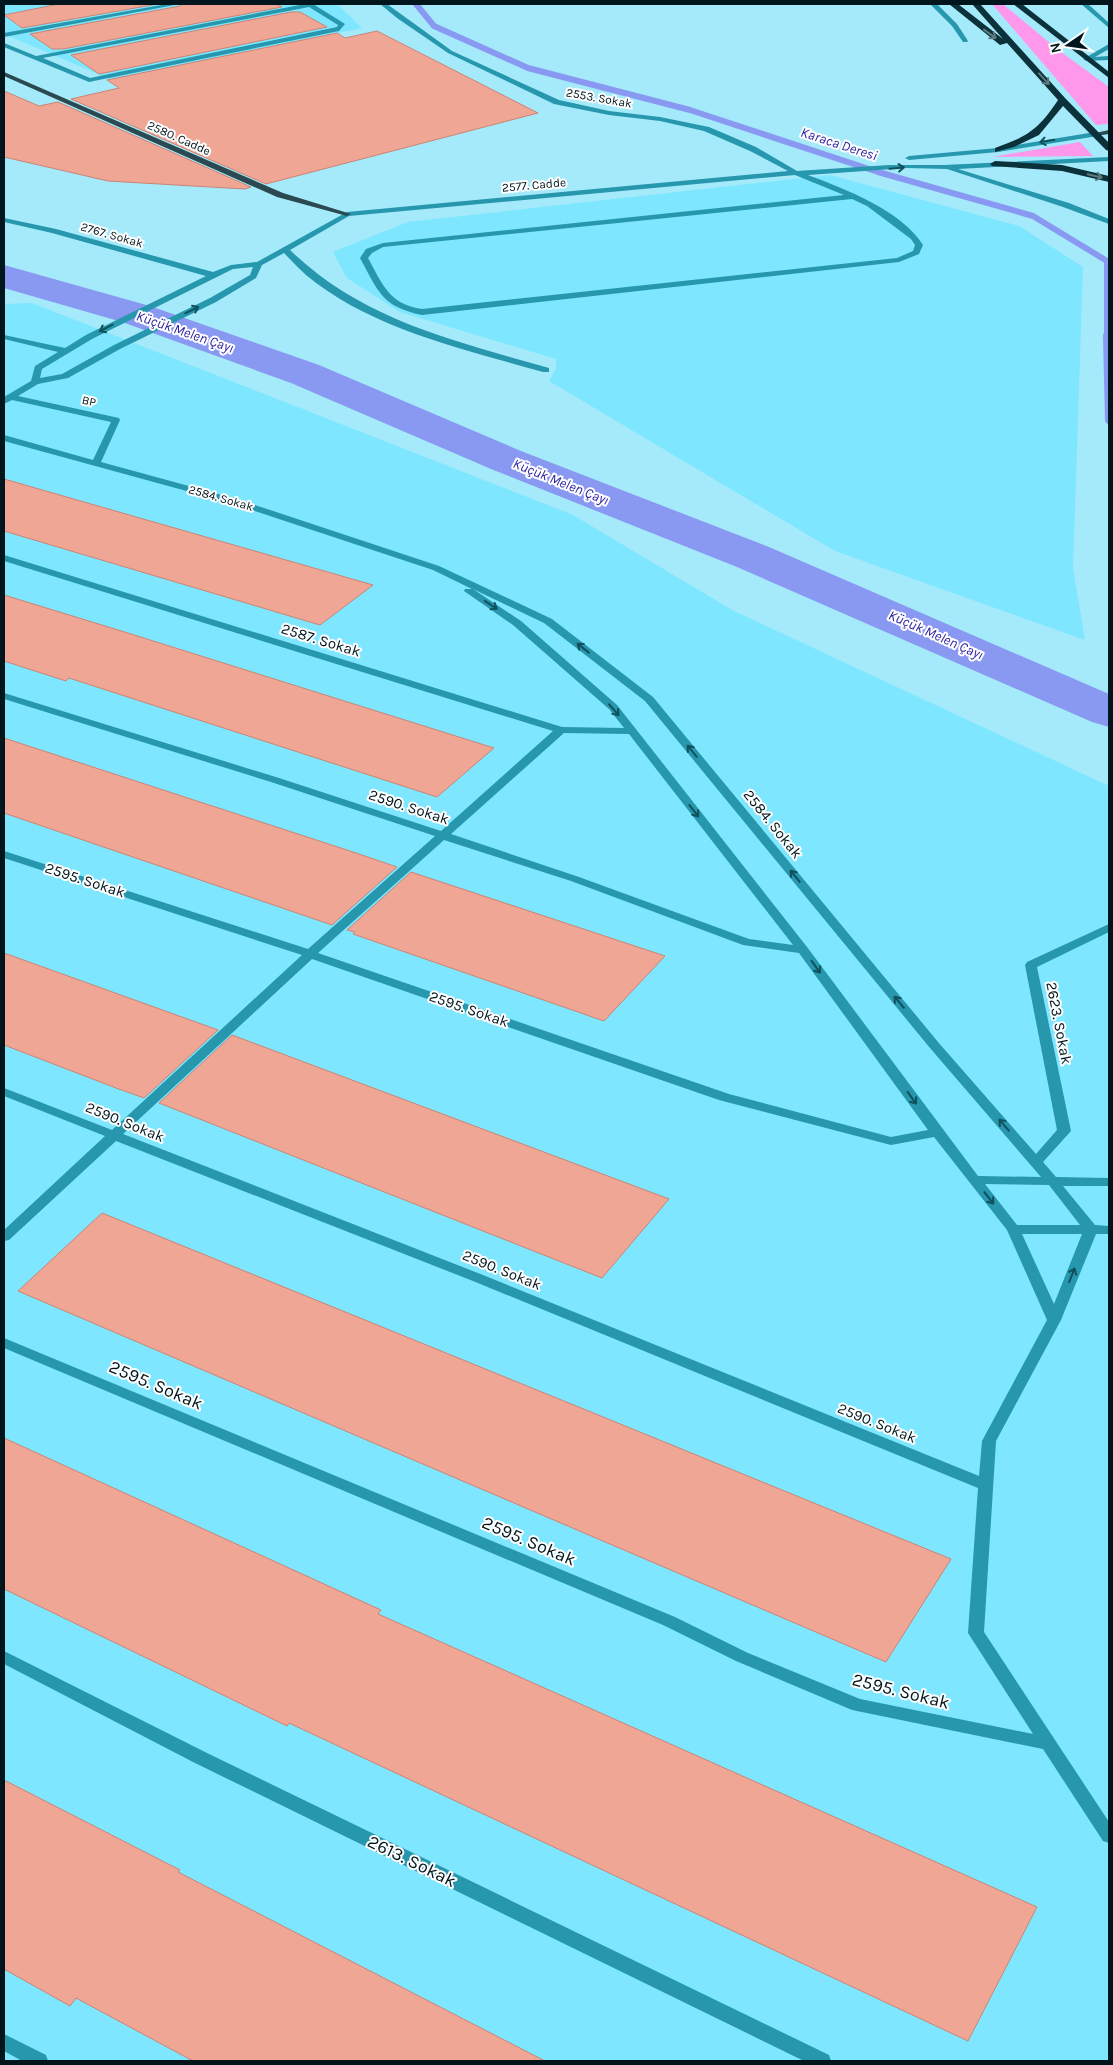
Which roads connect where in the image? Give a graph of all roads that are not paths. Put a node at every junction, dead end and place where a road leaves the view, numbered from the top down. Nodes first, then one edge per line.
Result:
1 (177, 4) edge
2 (383, 4) edge
3 (933, 4) edge
4 (953, 4) edge
5 (976, 4) edge
6 (1017, 4) edge
7 (1026, 4) edge
8 (1084, 4) edge
9 (310, 5) edge
10 (1038, 22) junction
11 (1109, 26) edge
12 (4, 35) edge
13 (965, 41) dead end
14 (4, 45) edge
15 (1109, 46) edge
16 (34, 58) junction
17 (1109, 58) edge
18 (1086, 59) junction
19 (1028, 62) junction
20 (4, 74) edge
21 (1109, 76) edge
22 (1062, 100) junction
23 (1109, 132) edge
24 (1095, 134) junction
25 (1109, 148) edge
26 (998, 150) junction
27 (1109, 159) edge
28 (995, 164) junction
29 (944, 167) junction
30 (796, 173) junction
31 (1109, 179) edge
32 (855, 196) junction
33 (348, 214) junction
34 (4, 220) edge
35 (1109, 222) edge
36 (284, 249) junction
37 (259, 264) junction
38 (213, 276) junction
39 (4, 337) edge
40 (66, 351) junction
41 (546, 370) dead end
42 (35, 382) junction
43 (7, 399) edge
44 (4, 438) edge
45 (96, 464) junction
46 (4, 558) edge
47 (436, 568) junction
48 (4, 696) edge
49 (561, 730) junction
50 (632, 731) junction
51 (442, 835) junction
52 (4, 854) edge
53 (1109, 928) edge
54 (803, 950) junction
55 (310, 954) junction
56 (4, 1092) edge
57 (937, 1132) junction
58 (114, 1135) junction
59 (1036, 1162) junction
60 (975, 1180) junction
61 (1053, 1182) junction
62 (1109, 1182) edge
63 (1013, 1229) junction
64 (1090, 1230) junction
65 (1109, 1230) edge
66 (4, 1237) edge
67 (1054, 1320) junction
68 (4, 1343) edge
69 (986, 1485) junction
70 (4, 1657) edge
71 (1049, 1744) junction
72 (1109, 1836) edge
73 (4, 2042) edge
74 (39, 2061) edge
75 (822, 2061) edge

1 - 12 street
2 - 30 street, 2553. Sokak
3 - 13 street
4 -> 19 highway
5 - 19 highway
6 - 10 highway
7 - 10 highway
8 - 11 street
9 - 16 street
9 - 16 street
10 - 18 highway
14 - 16 street
15 - 18 street
17 - 18 street
18 - 21 highway
19 -> 22 highway
20 - 33 main road, 2580. Cadde
22 - 24 highway
22 - 26 highway
23 - 24 main road
24 - 25 highway
24 -> 26 street
26 - 30 street
27 - 28 street
28 - 29 street
28 -> 31 highway
30 -> 29 street
29 - 35 street
30 - 32 street, 2553. Sokak
30 - 33 street, 2577. Cadde
32 - 32 street, 2553. Sokak
33 - 36 street, 2577. Cadde
34 - 38 street, 2767. Sokak
36 - 37 street, 2577. Cadde
36 - 41 street
37 - 38 street
42 -> 37 street
38 -> 40 street
39 - 40 street
40 - 42 street
42 - 43 street
43 - 45 street, BP
44 - 45 street, 2584. Sokak
45 - 47 street, 2584. Sokak
46 - 49 street, 2587. Sokak
47 -> 50 street, 2584. Sokak
59 -> 47 street, 2584. Sokak
48 - 51 street, 2590. Sokak
49 - 50 street, 2587. Sokak
49 - 51 street
50 -> 54 street, 2584. Sokak
51 - 54 street, 2590. Sokak
51 - 55 street
52 - 55 street, 2595. Sokak
53 - 59 street, 2623. Sokak
54 -> 57 street, 2584. Sokak
55 - 57 street, 2595. Sokak
55 - 58 street
56 - 58 street, 2590. Sokak
57 - 60 street, 2584. Sokak
58 - 66 street
58 - 69 street, 2590. Sokak
59 - 61 street, 2584. Sokak
60 - 61 street
60 -> 63 street, 2584. Sokak
61 - 62 street
61 - 64 street, 2584. Sokak
63 - 64 street
63 - 67 street, 2584. Sokak
64 - 65 street
67 -> 64 street
67 - 69 street
68 - 71 street, 2595. Sokak
69 - 71 street
70 - 75 street, 2613. Sokak
71 - 72 street
73 - 74 street

